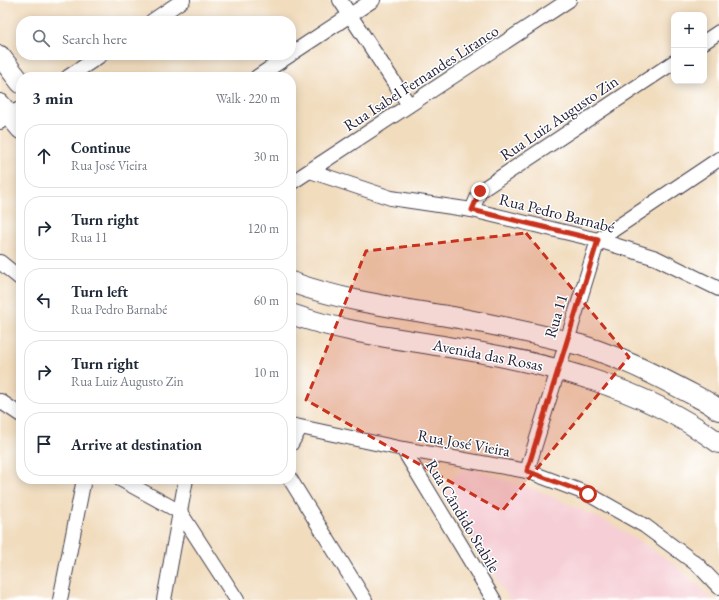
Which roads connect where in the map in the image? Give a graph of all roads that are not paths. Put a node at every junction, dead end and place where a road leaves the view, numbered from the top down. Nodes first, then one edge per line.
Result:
1 (183, 0) edge
2 (340, 0) edge
3 (373, 0) edge
4 (569, 0) edge
5 (350, 15) junction
6 (159, 16) edge
7 (719, 32) edge
8 (707, 40) edge
9 (296, 52) edge
10 (0, 56) edge
11 (94, 60) edge
12 (283, 60) edge
13 (671, 64) edge
14 (76, 72) edge
15 (265, 72) edge
16 (16, 77) edge
17 (410, 105) junction
18 (719, 160) edge
19 (310, 171) junction
20 (296, 180) edge
21 (472, 210) junction
22 (598, 240) junction
23 (0, 262) edge
24 (16, 275) edge
25 (296, 284) edge
26 (718, 288) edge
27 (296, 315) edge
28 (567, 341) junction
29 (558, 368) junction
30 (0, 401) edge
31 (719, 410) edge
32 (16, 412) edge
33 (296, 426) edge
34 (719, 443) edge
35 (403, 449) junction
36 (527, 471) junction
37 (83, 484) edge
38 (129, 484) edge
39 (185, 484) edge
40 (293, 484) edge
41 (180, 512) junction
42 (719, 587) edge
43 (60, 600) edge
44 (164, 600) edge
45 (237, 600) edge
46 (365, 600) edge
47 (494, 600) edge

1 - 6 street
2 - 5 street
3 - 5 street
4 - 17 street, Rua Isabel Fernandes Liranco
5 - 9 street
5 - 17 street
7 - 8 street
10 - 16 street
11 - 14 street
12 - 15 street
13 - 21 street, Rua Luiz Augusto Zin
17 - 19 street, Rua Isabel Fernandes Liranco
18 - 22 street
19 - 20 street, Rua Isabel Fernandes Liranco
19 - 21 street, Rua Pedro Barnabé
21 - 22 street, Rua Pedro Barnabé
22 - 26 street, Rua Pedro Barnabé
22 - 28 street, Rua 11
23 - 24 street
25 - 28 street, Avenida das Rosas
27 - 29 street, Avenida das Rosas
28 - 29 street, Rua 11
28 - 31 street, Avenida das Rosas
29 - 34 street, Avenida das Rosas
29 - 36 street, Rua 11
30 - 32 street
33 - 35 street, Rua José Vieira
35 - 36 street, Rua José Vieira
35 - 47 street, Rua Cândido Stabile
36 - 42 street, Rua José Vieira
37 - 43 street
38 - 41 street
39 - 41 street
40 - 46 street
41 - 44 street
41 - 45 street

